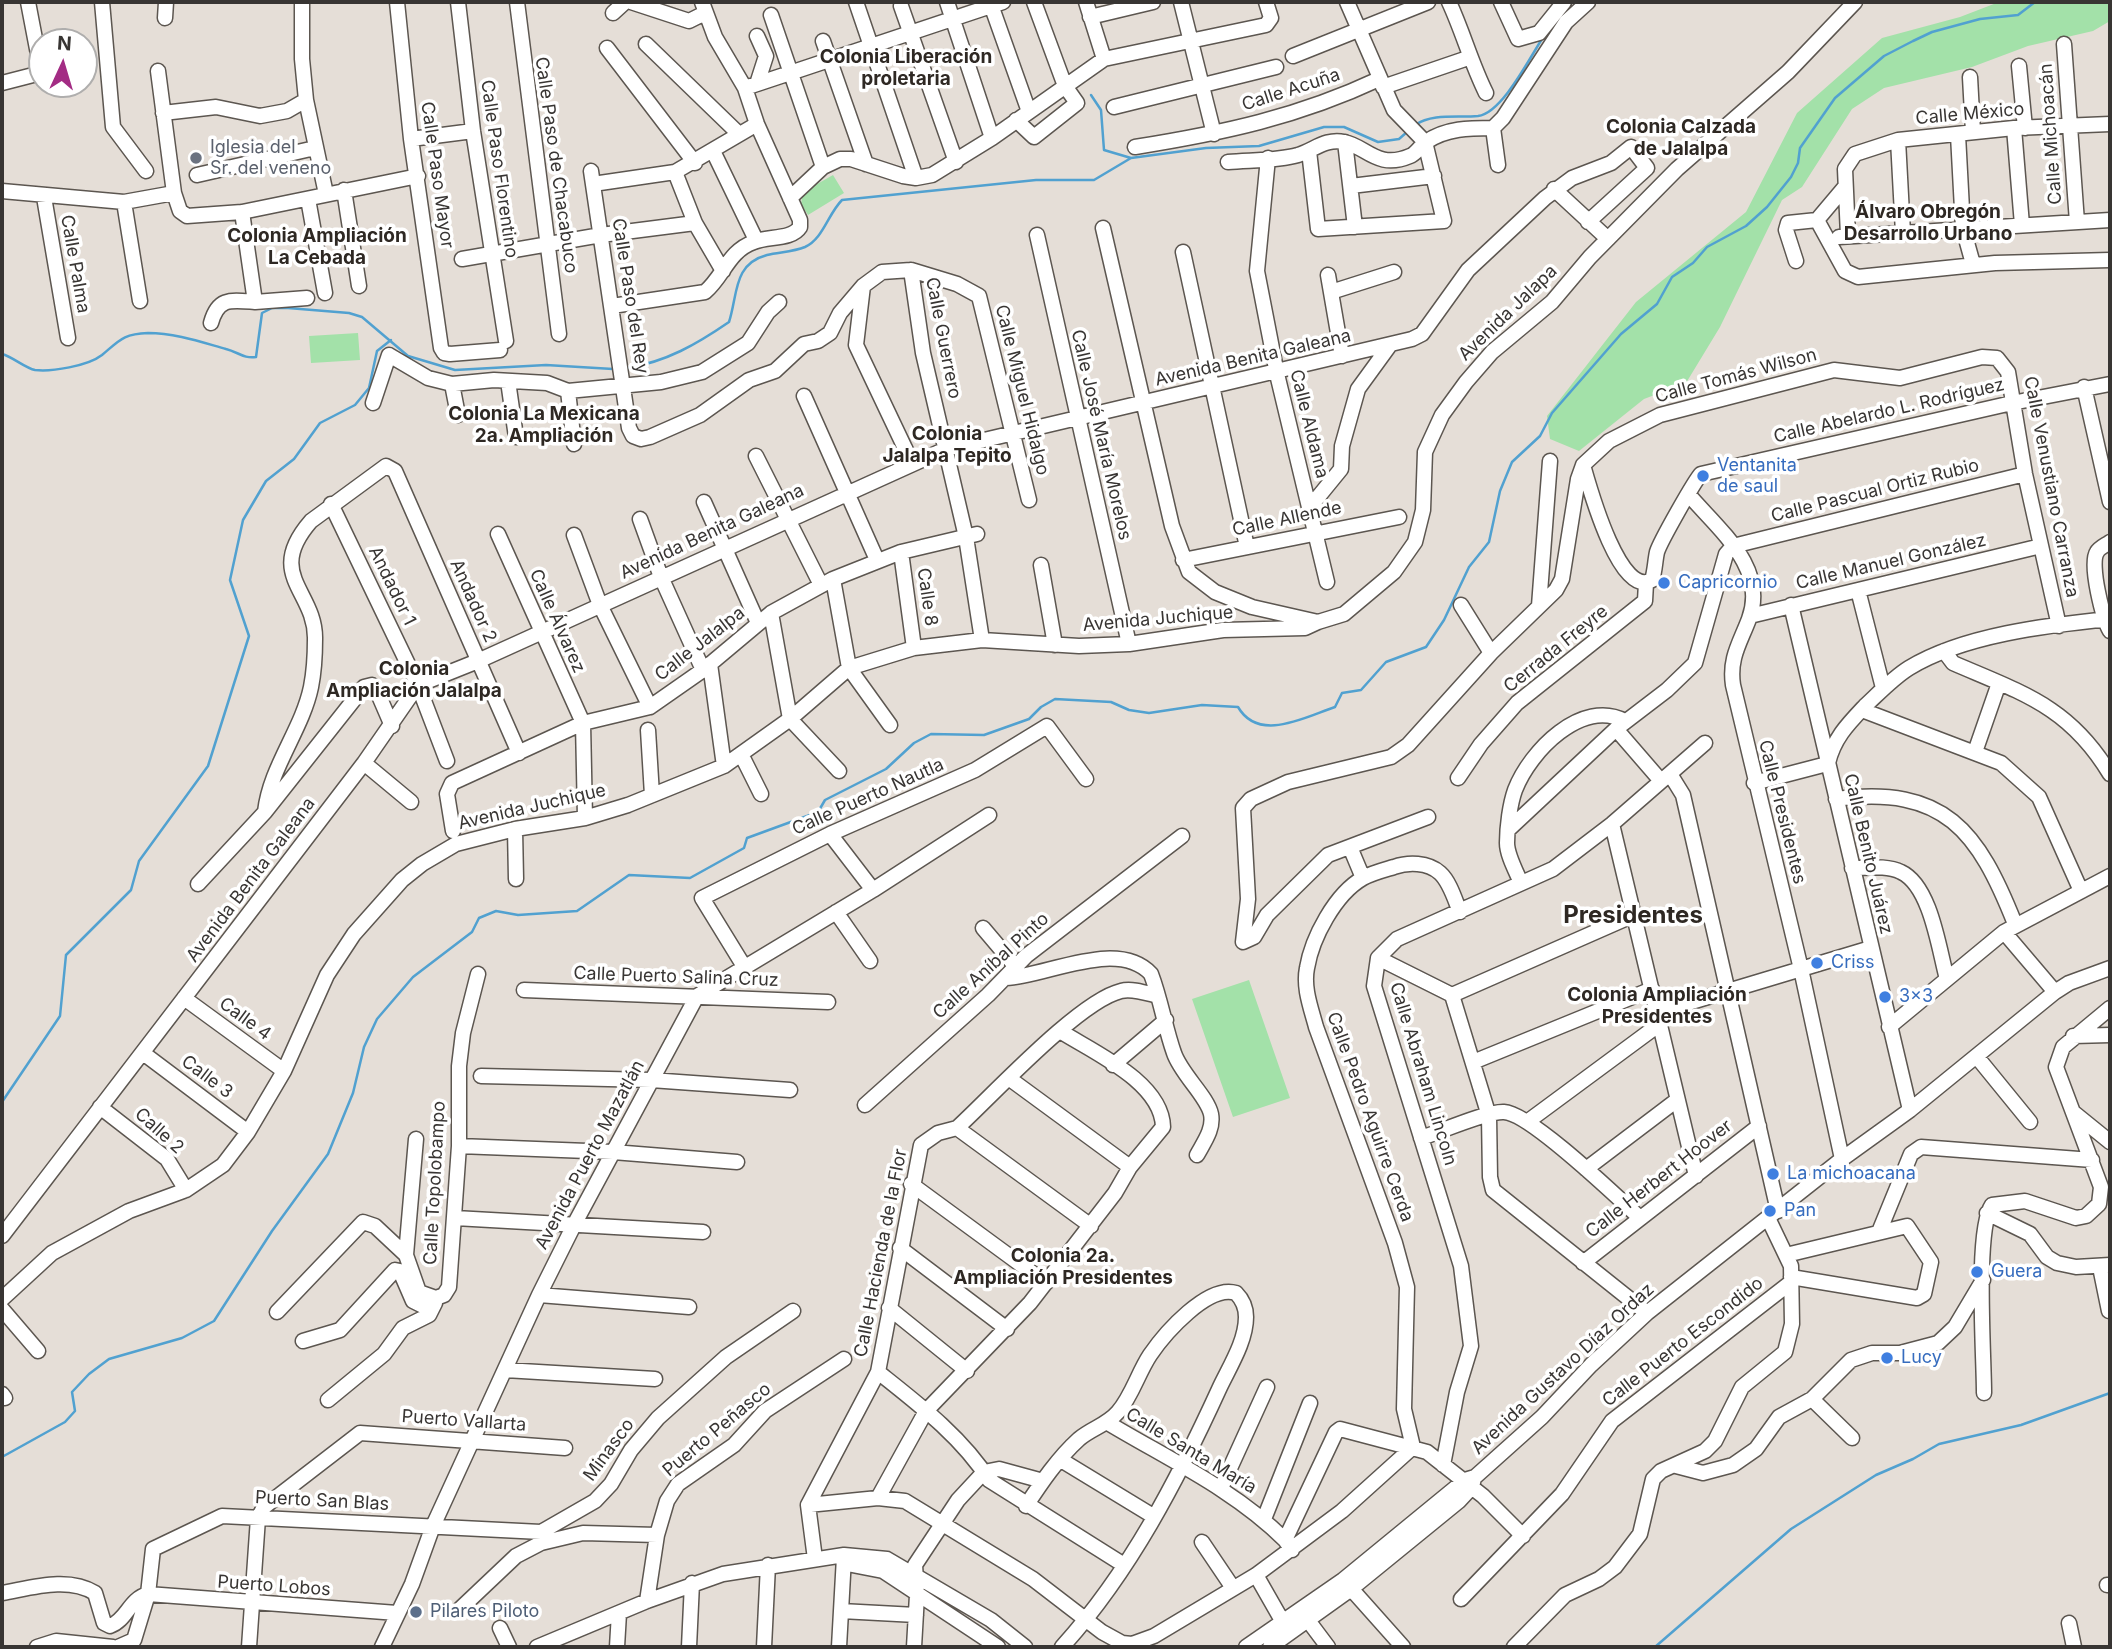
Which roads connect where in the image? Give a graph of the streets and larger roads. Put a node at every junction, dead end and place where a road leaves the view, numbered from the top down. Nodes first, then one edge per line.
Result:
1 (28, 2) edge
2 (102, 2) edge
3 (166, 2) edge
4 (302, 2) edge
5 (397, 2) edge
6 (458, 2) edge
7 (517, 2) edge
8 (625, 2) edge
9 (631, 2) edge
10 (856, 2) edge
11 (947, 2) edge
12 (1034, 2) edge
13 (1086, 2) edge
14 (1153, 2) edge
15 (1181, 2) edge
16 (1266, 2) edge
17 (1347, 2) edge
18 (1428, 2) edge
19 (1449, 2) edge
20 (1501, 2) edge
21 (1564, 2) edge
22 (1588, 2) edge
23 (1855, 2) edge
24 (995, 3) edge
25 (901, 6) dead end
26 (703, 7) edge
27 (613, 13) dead end
28 (771, 15) dead end
29 (1090, 17) junction
30 (165, 18) dead end
31 (953, 19) junction
32 (33, 28) edge
33 (1358, 31) junction
34 (911, 33) junction
35 (757, 36) dead end
36 (823, 41) dead end
37 (1191, 43) junction
38 (646, 44) dead end
39 (2064, 44) dead end
40 (870, 46) junction
41 (607, 48) dead end
42 (1293, 55) dead end
43 (1468, 58) junction
44 (1104, 59) junction
45 (829, 60) junction
46 (2019, 65) dead end
47 (1276, 67) dead end
48 (158, 71) dead end
49 (790, 74) junction
50 (28, 76) edge
51 (1970, 77) dead end
52 (3, 81) edge
53 (1381, 83) junction
54 (751, 86) junction
55 (1065, 86) junction
56 (1202, 87) junction
57 (1486, 93) dead end
58 (306, 100) junction
59 (1114, 107) dead end
60 (1028, 110) junction
61 (163, 113) junction
62 (1016, 120) junction
63 (757, 124) junction
64 (2110, 124) edge
65 (2070, 126) junction
66 (1493, 128) junction
67 (2019, 128) junction
68 (472, 131) junction
69 (1973, 132) junction
70 (738, 133) junction
71 (1214, 134) junction
72 (1958, 135) junction
73 (992, 138) junction
74 (411, 139) junction
75 (1898, 140) junction
76 (1345, 142) junction
77 (1425, 142) junction
78 (1135, 146) dead end
79 (315, 148) junction
80 (1309, 150) junction
81 (713, 151) junction
82 (1268, 158) junction
83 (956, 162) junction
84 (1228, 162) dead end
85 (695, 163) junction
86 (866, 164) junction
87 (1498, 165) dead end
88 (823, 167) junction
89 (146, 171) dead end
90 (676, 172) junction
91 (197, 175) dead end
92 (418, 176) junction
93 (1434, 176) junction
94 (916, 178) junction
95 (1350, 186) junction
96 (1844, 188) junction
97 (1554, 189) junction
98 (344, 190) junction
99 (2, 191) edge
100 (174, 193) junction
101 (326, 194) junction
102 (44, 197) junction
103 (790, 198) junction
104 (307, 199) junction
105 (124, 202) junction
106 (242, 212) junction
107 (1817, 220) junction
108 (2110, 220) edge
109 (1588, 222) junction
110 (2077, 222) junction
111 (695, 223) junction
112 (2022, 225) junction
113 (1355, 227) junction
114 (1103, 228) dead end
115 (1963, 228) junction
116 (1903, 233) junction
117 (601, 235) junction
118 (1037, 235) dead end
119 (1848, 236) junction
120 (1608, 239) junction
121 (1828, 239) junction
122 (756, 240) junction
123 (547, 244) junction
124 (1183, 252) dead end
125 (491, 254) junction
126 (462, 259) dead end
127 (2110, 260) edge
128 (1796, 261) dead end
129 (1973, 264) junction
130 (911, 270) junction
131 (723, 271) junction
132 (1394, 272) dead end
133 (1328, 275) dead end
134 (359, 286) dead end
135 (863, 286) junction
136 (1331, 292) junction
137 (325, 293) dead end
138 (307, 298) dead end
139 (140, 301) dead end
140 (255, 302) junction
141 (779, 302) dead end
142 (612, 306) junction
143 (211, 323) dead end
144 (559, 334) dead end
145 (68, 338) dead end
146 (1390, 345) junction
147 (503, 346) joint
148 (1342, 356) junction
149 (1997, 358) joint
150 (1277, 374) junction
151 (508, 381) junction
152 (625, 383) junction
153 (452, 384) junction
154 (2110, 384) edge
155 (2084, 387) junction
156 (1211, 389) junction
157 (568, 391) junction
158 (804, 396) dead end
159 (373, 403) dead end
160 (2012, 403) junction
161 (1143, 404) junction
162 (458, 415) dead end
163 (1078, 419) junction
164 (1013, 433) junction
165 (516, 437) dead end
166 (574, 444) dead end
167 (946, 449) junction
168 (756, 456) dead end
169 (1550, 461) dead end
170 (912, 463) junction
171 (1583, 466) junction
172 (2106, 466) edge
173 (2025, 474) junction
174 (847, 491) junction
175 (1689, 495) junction
176 (1029, 500) dead end
177 (704, 502) dead end
178 (2110, 502) edge
179 (331, 504) junction
180 (1310, 507) junction
181 (1399, 517) dead end
182 (640, 519) dead end
183 (787, 519) junction
184 (1316, 532) junction
185 (498, 534) dead end
186 (574, 535) dead end
187 (971, 536) junction
188 (2110, 542) edge
189 (1733, 546) junction
190 (2041, 546) junction
191 (1247, 547) junction
192 (724, 549) junction
193 (901, 552) junction
194 (877, 560) junction
195 (1183, 560) junction
196 (1041, 565) dead end
197 (661, 577) junction
198 (827, 582) junction
199 (1327, 582) dead end
200 (1646, 583) junction
201 (1858, 590) junction
202 (600, 605) junction
203 (1461, 605) dead end
204 (1539, 606) junction
205 (1791, 606) junction
206 (771, 613) junction
207 (1750, 616) junction
208 (1318, 622) junction
209 (758, 623) junction
210 (2108, 623) edge
211 (2059, 626) junction
212 (540, 632) junction
213 (982, 640) junction
214 (1129, 644) junction
215 (1055, 645) junction
216 (914, 648) junction
217 (1944, 651) junction
218 (1491, 653) junction
219 (478, 661) junction
220 (707, 667) junction
221 (849, 668) junction
222 (1999, 683) junction
223 (418, 685) junction
224 (1883, 688) junction
225 (650, 707) junction
226 (1862, 710) junction
227 (790, 719) junction
228 (583, 723) junction
229 (890, 725) dead end
230 (1621, 725) junction
231 (392, 726) junction
232 (648, 730) dead end
233 (1705, 743) dead end
234 (1975, 752) junction
235 (519, 753) junction
236 (741, 754) junction
237 (447, 761) dead end
238 (364, 764) junction
239 (1827, 764) junction
240 (724, 766) junction
241 (839, 771) dead end
242 (2110, 774) edge
243 (1458, 778) dead end
244 (1666, 778) junction
245 (1086, 779) dead end
246 (1754, 783) junction
247 (761, 794) dead end
248 (652, 795) junction
249 (1836, 799) junction
250 (411, 802) dead end
251 (265, 811) junction
252 (989, 815) dead end
253 (1428, 817) dead end
254 (585, 818) junction
255 (1612, 824) junction
256 (515, 829) junction
257 (1508, 830) junction
258 (453, 831) dead end
259 (830, 834) junction
260 (1182, 836) dead end
261 (1350, 847) junction
262 (1852, 867) junction
263 (2110, 876) edge
264 (1363, 878) junction
265 (516, 880) dead end
266 (1521, 883) junction
267 (198, 884) dead end
268 (873, 890) junction
269 (2081, 891) junction
270 (836, 912) junction
271 (1460, 912) junction
272 (1634, 915) junction
273 (983, 928) dead end
274 (2009, 928) junction
275 (1871, 948) junction
276 (1378, 958) junction
277 (870, 961) dead end
278 (745, 968) junction
279 (2110, 968) edge
280 (1801, 969) junction
281 (1011, 973) junction
282 (478, 974) dead end
283 (1947, 979) junction
284 (1652, 989) junction
285 (524, 990) dead end
286 (1728, 991) junction
287 (2055, 992) junction
288 (1452, 995) junction
289 (697, 996) junction
290 (1158, 996) junction
291 (184, 998) junction
292 (828, 1002) dead end
293 (2110, 1007) edge
294 (1660, 1018) junction
295 (1167, 1020) junction
296 (1889, 1027) junction
297 (1060, 1031) junction
298 (2110, 1035) edge
299 (2073, 1036) junction
300 (143, 1053) junction
301 (1977, 1057) junction
302 (1473, 1062) junction
303 (1113, 1065) junction
304 (284, 1071) junction
305 (481, 1076) dead end
306 (1010, 1079) junction
307 (651, 1080) junction
308 (790, 1090) dead end
309 (1677, 1100) junction
310 (865, 1105) dead end
311 (100, 1107) junction
312 (1910, 1110) junction
313 (2072, 1111) junction
314 (1489, 1116) junction
315 (1527, 1122) junction
316 (2030, 1122) dead end
317 (1759, 1126) junction
318 (957, 1128) junction
319 (248, 1132) junction
320 (1421, 1138) junction
321 (416, 1139) dead end
322 (2110, 1142) edge
323 (459, 1146) junction
324 (613, 1152) junction
325 (1197, 1155) dead end
326 (1842, 1159) junction
327 (2092, 1160) junction
328 (737, 1162) dead end
329 (1130, 1167) junction
330 (1586, 1169) junction
331 (1696, 1176) junction
332 (912, 1184) junction
333 (186, 1190) junction
334 (2106, 1195) edge
335 (1987, 1213) junction
336 (1773, 1214) junction
337 (455, 1218) junction
338 (1640, 1218) junction
339 (575, 1223) junction
340 (1091, 1226) junction
341 (703, 1232) dead end
342 (1879, 1232) junction
343 (2, 1236) edge
344 (900, 1248) junction
345 (406, 1255) junction
346 (1786, 1255) junction
347 (1583, 1263) junction
348 (2105, 1266) edge
349 (1983, 1279) junction
350 (1791, 1280) junction
351 (1046, 1283) junction
352 (539, 1295) junction
353 (2, 1299) edge
354 (434, 1304) junction
355 (689, 1307) dead end
356 (889, 1308) junction
357 (2, 1309) edge
358 (793, 1311) dead end
359 (2109, 1311) edge
360 (277, 1312) dead end
361 (1647, 1312) junction
362 (1007, 1329) junction
363 (303, 1341) dead end
364 (38, 1351) dead end
365 (844, 1359) dead end
366 (505, 1370) junction
367 (967, 1371) junction
368 (878, 1372) junction
369 (655, 1379) dead end
370 (1267, 1387) dead end
371 (1984, 1393) dead end
372 (1812, 1399) junction
373 (328, 1400) dead end
374 (1310, 1404) dead end
375 (926, 1411) junction
376 (1108, 1423) junction
377 (1852, 1438) dead end
378 (472, 1440) junction
379 (1413, 1447) junction
380 (565, 1448) dead end
381 (1061, 1460) junction
382 (1443, 1465) junction
383 (1676, 1466) junction
384 (1183, 1468) junction
385 (984, 1472) junction
386 (1043, 1480) junction
387 (1470, 1481) junction
388 (1221, 1488) junction
389 (878, 1499) junction
390 (808, 1505) junction
391 (1026, 1506) junction
392 (1153, 1516) junction
393 (258, 1518) junction
394 (1264, 1519) junction
395 (942, 1522) junction
396 (433, 1526) junction
397 (657, 1535) junction
398 (1523, 1536) junction
399 (541, 1537) junction
400 (1202, 1542) dead end
401 (1289, 1545) junction
402 (815, 1559) junction
403 (840, 1560) junction
404 (768, 1565) junction
405 (1124, 1565) junction
406 (914, 1574) junction
407 (1256, 1575) junction
408 (692, 1583) junction
409 (1347, 1585) junction
410 (1233, 1588) junction
411 (2, 1593) edge
412 (148, 1594) junction
413 (917, 1595) junction
414 (1461, 1599) dead end
415 (647, 1601) junction
416 (252, 1605) junction
417 (460, 1609) dead end
418 (841, 1611) junction
419 (397, 1613) junction
420 (619, 1613) junction
421 (916, 1615) junction
422 (1305, 1617) junction
423 (990, 1620) junction
424 (1086, 1621) junction
425 (2069, 1623) dead end
426 (500, 1628) dead end
427 (1287, 1629) junction
428 (990, 1644) edge
429 (543, 1646) edge
430 (37, 1647) edge
431 (116, 1647) edge
432 (249, 1647) edge
433 (382, 1647) edge
434 (509, 1647) edge
435 (617, 1647) edge
436 (689, 1647) edge
437 (764, 1647) edge
438 (839, 1647) edge
439 (914, 1647) edge
440 (1025, 1647) edge
441 (1062, 1647) edge
442 (1246, 1647) edge
443 (1270, 1647) edge
444 (1328, 1647) edge
445 (1403, 1647) edge
446 (1514, 1647) edge
447 (2074, 1647) edge

1 - 32 street
2 - 89 street
3 - 30 street
4 - 58 street
5 - 74 street, Calle Paso Mayor
6 - 68 street, Calle Paso Florentino
7 - 123 street, Calle Paso de Chacabuco
8 - 27 street
9 - 26 street
10 - 40 street
11 - 31 street
12 - 55 street
13 - 29 street
14 - 29 street
15 - 37 street
16 - 37 street
17 - 33 street
18 - 33 street
19 - 43 street
20 - 21 street
22 - 66 street
23 - 120 street, Avenida Jalapa
24 - 31 street
24 - 60 street
25 - 34 street
26 - 54 street
28 - 49 street
29 - 44 street
31 - 34 street
31 - 73 street
33 - 42 street
33 - 53 street
34 - 40 street
34 - 83 street
35 - 54 street
36 - 45 street
37 - 44 street
37 - 56 street
38 - 70 street
39 - 65 street, Calle Michoacán
40 - 45 street
40 - 94 street
41 - 85 street
43 - 53 street, Calle Acuña
43 - 57 street
44 - 55 street
45 - 49 street
45 - 86 street
46 - 67 street
47 - 56 street
48 - 61 street
49 - 54 street
49 - 88 street
50 - 52 street
51 - 69 street
53 - 71 street, Calle Acuña
53 - 77 street
54 - 63 street
55 - 60 street
55 - 62 street
56 - 59 street
56 - 71 street
58 - 61 street
58 - 79 street
60 - 62 street
61 - 100 street
62 - 73 street
63 - 70 street
63 - 103 street
64 - 65 street, Calle México
65 - 67 street, Calle México
65 - 110 street, Calle Michoacán
66 - 77 street
66 - 87 street
67 - 69 street, Calle México
67 - 112 street
68 - 74 street
68 - 125 street, Calle Paso Florentino
69 - 72 street, Calle México
70 - 81 street
71 - 78 street, Calle Acuña
72 - 75 street, Calle México
72 - 115 street
73 - 83 street
74 - 92 street, Calle Paso Mayor
75 - 96 street, Calle México
75 - 116 street
76 - 77 street
76 - 80 street
76 - 95 street
77 - 93 street
79 - 91 street
79 - 101 street
80 - 82 street
80 - 113 street
81 - 85 street
81 - 122 street
82 - 84 street
82 - 150 street, Calle Aldama
83 - 94 street
85 - 90 street
86 - 88 street
86 - 94 street
88 - 103 street
90 - 111 street
90 - 117 street, Calle Paso del Rey
92 - 98 street
92 - 147 street, Calle Paso Mayor
93 - 95 street
93 - 113 street
95 - 113 street
96 - 107 street
96 - 119 street
97 - 109 street
97 - 109 street, Avenida Benita Galeana
97 - 146 street, Avenida Benita Galeana
98 - 101 street
98 - 134 street
99 - 102 street
100 - 105 street
100 - 106 street
101 - 104 street
102 - 105 street
102 - 145 street, Calle Palma
103 - 122 street
104 - 106 street
104 - 137 street
105 - 139 street
106 - 140 street
107 - 121 street
107 - 128 street
108 - 110 street
109 - 120 street
110 - 112 street
111 - 117 street
111 - 131 street
112 - 115 street
114 - 161 street
115 - 116 street
115 - 129 street
116 - 119 street
117 - 123 street
117 - 142 street, Calle Paso del Rey
118 - 163 street, Calle José María Morelos
119 - 121 street
120 - 208 street, Avenida Jalapa
121 - 129 street
122 - 131 street
123 - 125 street
123 - 144 street, Calle Paso de Chacabuco
124 - 156 street
125 - 126 street
125 - 147 street, Calle Paso Florentino
127 - 129 street
130 - 135 street
130 - 164 street, Calle Miguel Hidalgo
130 - 167 street, Calle Guerrero
131 - 142 street
132 - 136 street
133 - 136 street
135 - 152 street, Calle Paso del Rey
135 - 170 street
136 - 148 street
138 - 140 street
140 - 143 street
141 - 152 street
142 - 152 street, Calle Paso del Rey
146 - 148 street, Avenida Benita Galeana
146 - 180 street
148 - 150 street, Avenida Benita Galeana
149 - 160 street, Calle Venustiano Carranza
149 - 171 street, Calle Tomás Wilson
150 - 156 street, Avenida Benita Galeana
150 - 180 street, Calle Aldama
151 - 153 street
151 - 157 street
151 - 165 street
152 - 157 street
153 - 159 street
153 - 162 street
154 - 155 street, Calle Abelardo L. Rodríguez
155 - 160 street, Calle Abelardo L. Rodríguez
155 - 172 street
156 - 161 street, Avenida Benita Galeana
156 - 191 street
157 - 166 street
158 - 174 street
160 - 173 street, Calle Venustiano Carranza
160 - 175 street, Calle Abelardo L. Rodríguez
161 - 163 street, Avenida Benita Galeana
161 - 195 street
163 - 164 street, Avenida Benita Galeana
163 - 214 street, Calle José María Morelos
164 - 167 street, Avenida Benita Galeana
164 - 176 street, Calle Miguel Hidalgo
167 - 170 street, Avenida Benita Galeana
167 - 187 street, Calle Guerrero
168 - 183 street
169 - 204 street
170 - 174 street, Avenida Benita Galeana
171 - 200 street
171 - 204 street
172 - 178 street
173 - 189 street, Calle Pascual Ortiz Rubio
173 - 190 street, Calle Venustiano Carranza
174 - 183 street, Avenida Benita Galeana
174 - 194 street
175 - 189 street, Calle Presidentes
175 - 200 street, Calle Abelardo L. Rodríguez
177 - 192 street
179 - 219 street, Andador 2
179 - 223 street, Andador 1
179 - 251 street
180 - 184 street, Calle Aldama
181 - 184 street, Calle Allende
182 - 197 street
183 - 192 street, Avenida Benita Galeana
183 - 198 street
184 - 191 street, Calle Allende
184 - 199 street, Calle Aldama
185 - 212 street, Calle Álvarez
186 - 202 street
187 - 193 street, Calle Jalalpa
187 - 213 street, Calle Guerrero
188 - 210 street
189 - 207 street, Calle Presidentes
189 - 230 street
190 - 201 street, Calle Manuel González
190 - 211 street, Calle Venustiano Carranza
191 - 195 street, Calle Allende
192 - 197 street, Avenida Benita Galeana
192 - 209 street
193 - 194 street, Calle Jalalpa
193 - 216 street, Calle 8
194 - 198 street, Calle Jalalpa
195 - 208 street
196 - 215 street
197 - 202 street, Avenida Benita Galeana
197 - 220 street
198 - 206 street, Calle Jalalpa
198 - 221 street
200 - 243 street, Cerrada Freyre
201 - 205 street, Calle Manuel González
201 - 224 street
202 - 212 street, Avenida Benita Galeana
202 - 225 street
203 - 218 street
204 - 218 street
205 - 207 street, Calle Manuel González
205 - 239 street, Calle Benito Juárez
206 - 209 street, Calle Jalalpa
206 - 227 street
207 - 246 street, Calle Presidentes
208 - 214 street, Avenida Juchique
209 - 220 street, Calle Jalalpa
210 - 211 street
211 - 217 street
212 - 219 street, Avenida Benita Galeana
212 - 228 street, Calle Álvarez
213 - 215 street, Avenida Juchique
213 - 216 street, Avenida Juchique
214 - 215 street, Avenida Juchique
216 - 221 street, Avenida Juchique
217 - 222 street
217 - 224 street
218 - 261 street
219 - 223 street, Avenida Benita Galeana
219 - 235 street, Andador 2
220 - 225 street, Calle Jalalpa
220 - 240 street
221 - 227 street, Avenida Juchique
221 - 229 street
222 - 234 street
222 - 242 street
223 - 231 street, Avenida Benita Galeana
223 - 237 street, Andador 1
224 - 226 street
225 - 228 street, Calle Jalalpa
226 - 234 street
226 - 239 street
227 - 236 street, Avenida Juchique
227 - 241 street
228 - 235 street, Calle Jalalpa
228 - 254 street
230 - 244 street
230 - 257 street
230 - 257 street
231 - 238 street, Avenida Benita Galeana
231 - 251 street
232 - 248 street
233 - 244 street
234 - 269 street
235 - 258 street, Calle Jalalpa
236 - 240 street, Avenida Juchique
236 - 247 street
238 - 250 street
238 - 291 street, Avenida Benita Galeana
239 - 246 street
239 - 249 street, Calle Benito Juárez
240 - 248 street, Avenida Juchique
244 - 255 street
244 - 286 street
245 - 259 street, Calle Puerto Nautla
246 - 280 street, Calle Presidentes
248 - 254 street, Avenida Juchique
249 - 262 street, Calle Benito Juárez
249 - 274 street
251 - 267 street
252 - 268 street
253 - 261 street
254 - 256 street, Avenida Juchique
255 - 266 street
255 - 272 street
256 - 265 street
256 - 304 street, Avenida Juchique
257 - 266 street
259 - 268 street
259 - 278 street, Calle Puerto Nautla
260 - 281 street, Calle Aníbal Pinto
261 - 264 street
262 - 275 street, Calle Benito Juárez
262 - 283 street
263 - 269 street
264 - 271 street, Calle Pedro Aguirre Cerda
264 - 379 street, Calle Pedro Aguirre Cerda
266 - 271 street
268 - 270 street
269 - 274 street
270 - 277 street
270 - 278 street
271 - 276 street
272 - 284 street
272 - 288 street
273 - 281 street
274 - 283 street
274 - 287 street
275 - 280 street
275 - 296 street, Calle Benito Juárez
276 - 288 street
276 - 320 street, Calle Abraham Lincoln
278 - 289 street
279 - 287 street, Avenida Gustavo Díaz Ordaz
280 - 286 street
280 - 326 street, Calle Presidentes
281 - 290 street
281 - 310 street, Calle Aníbal Pinto
282 - 323 street, Calle Topolobampo
283 - 296 street
284 - 294 street
284 - 302 street
285 - 289 street, Calle Puerto Salina Cruz
286 - 294 street
286 - 317 street
287 - 301 street, Avenida Gustavo Díaz Ordaz
288 - 302 street
289 - 292 street, Calle Puerto Salina Cruz
289 - 307 street, Avenida Puerto Mazatlán
290 - 295 street
290 - 297 street, Calle Hacienda de la Flor
291 - 300 street, Avenida Benita Galeana
291 - 304 street, Calle 4
293 - 299 street
294 - 309 street
294 - 315 street
295 - 303 street
295 - 325 street
296 - 312 street, Calle Benito Juárez
297 - 303 street
297 - 306 street, Calle Hacienda de la Flor
298 - 299 street
299 - 313 street
300 - 311 street, Avenida Benita Galeana
300 - 319 street, Calle 3
301 - 312 street, Avenida Gustavo Díaz Ordaz
301 - 316 street
302 - 314 street
303 - 329 street
304 - 319 street, Avenida Juchique
305 - 307 street
306 - 318 street, Calle Hacienda de la Flor
306 - 329 street
307 - 308 street
307 - 324 street, Avenida Puerto Mazatlán
309 - 330 street
309 - 331 street
311 - 333 street, Calle 2
311 - 343 street, Avenida Benita Galeana
312 - 326 street, Avenida Gustavo Díaz Ordaz
313 - 322 street
313 - 327 street
314 - 315 street
314 - 320 street
314 - 347 street
315 - 330 street
317 - 331 street, Calle Herbert Hoover
317 - 336 street
318 - 332 street, Calle Hacienda de la Flor
318 - 340 street
319 - 333 street, Avenida Juchique
320 - 382 street, Calle Abraham Lincoln
321 - 345 street, Calle Topolobampo
323 - 324 street
323 - 337 street, Calle Topolobampo
324 - 328 street
324 - 339 street, Avenida Puerto Mazatlán
326 - 336 street, Avenida Gustavo Díaz Ordaz
327 - 334 street
327 - 342 street
329 - 340 street
330 - 338 street
331 - 338 street, Calle Herbert Hoover
332 - 344 street, Calle Hacienda de la Flor
332 - 351 street
333 - 353 street, Avenida Juchique
334 - 335 street
335 - 348 street
335 - 349 street
336 - 346 street
336 - 361 street, Avenida Gustavo Díaz Ordaz
337 - 339 street
337 - 354 street, Calle Topolobampo
338 - 347 street, Calle Herbert Hoover
339 - 341 street
339 - 352 street, Avenida Puerto Mazatlán
340 - 351 street
342 - 346 street
342 - 350 street
344 - 356 street, Calle Hacienda de la Flor
344 - 362 street
345 - 354 street, Calle Topolobampo
345 - 360 street
346 - 350 street
347 - 361 street
348 - 359 street
349 - 371 street
349 - 372 street
350 - 383 street
350 - 398 street, Calle Puerto Escondido
351 - 362 street
352 - 355 street
352 - 366 street, Avenida Puerto Mazatlán
354 - 363 street
354 - 373 street
356 - 367 street
356 - 368 street, Calle Hacienda de la Flor
357 - 364 street
358 - 399 street, Minasco
361 - 387 street, Avenida Gustavo Díaz Ordaz
362 - 367 street
365 - 397 street, Puerto Peñasco
366 - 369 street
366 - 378 street, Avenida Puerto Mazatlán
367 - 375 street
368 - 375 street
368 - 390 street, Calle Hacienda de la Flor
370 - 388 street
372 - 377 street
372 - 383 street
374 - 394 street
375 - 385 street
375 - 389 street
376 - 381 street
376 - 384 street, Calle Santa María
376 - 384 street
378 - 380 street, Puerto Vallarta
378 - 393 street, Puerto Vallarta
378 - 396 street, Avenida Puerto Mazatlán
379 - 382 street
379 - 401 street
379 - 401 street
381 - 386 street
381 - 392 street
382 - 387 street
383 - 446 street
384 - 388 street, Calle Santa María
384 - 392 street
385 - 386 street
385 - 391 street
385 - 395 street
386 - 391 street
387 - 398 street
387 - 409 street, Avenida Gustavo Díaz Ordaz
388 - 394 street, Calle Santa María
389 - 390 street
389 - 395 street
390 - 402 street
391 - 405 street
392 - 405 street
393 - 396 street, Puerto San Blas
393 - 412 street, Puerto San Blas
393 - 416 street
394 - 401 street, Calle Santa María
395 - 406 street
395 - 424 street
396 - 399 street, Puerto San Blas
396 - 419 street, Avenida Puerto Mazatlán
397 - 399 street
397 - 415 street, Puerto Peñasco
398 - 414 street, Calle Puerto Escondido
399 - 417 street, Minasco
400 - 410 street
401 - 407 street
402 - 403 street
402 - 404 street
403 - 406 street
403 - 413 street
403 - 418 street
404 - 408 street
404 - 437 street
405 - 424 street
406 - 413 street
406 - 423 street
407 - 410 street
407 - 427 street
408 - 415 street
408 - 436 street
409 - 422 street, Avenida Gustavo Díaz Ordaz
409 - 445 street
410 - 424 street
411 - 412 street
412 - 416 street, Puerto Lobos
412 - 431 street
413 - 421 street
413 - 428 street
415 - 420 street
416 - 419 street, Puerto Lobos
416 - 432 street
418 - 421 street
418 - 438 street
419 - 433 street, Avenida Puerto Mazatlán
420 - 429 street
420 - 435 street
421 - 439 street
422 - 427 street, Avenida Gustavo Díaz Ordaz
422 - 444 street
423 - 428 street
423 - 440 street
424 - 441 street
425 - 447 street
426 - 434 street
427 - 442 street, Avenida Gustavo Díaz Ordaz
427 - 443 street, Avenida Gustavo Díaz Ordaz
430 - 431 street

